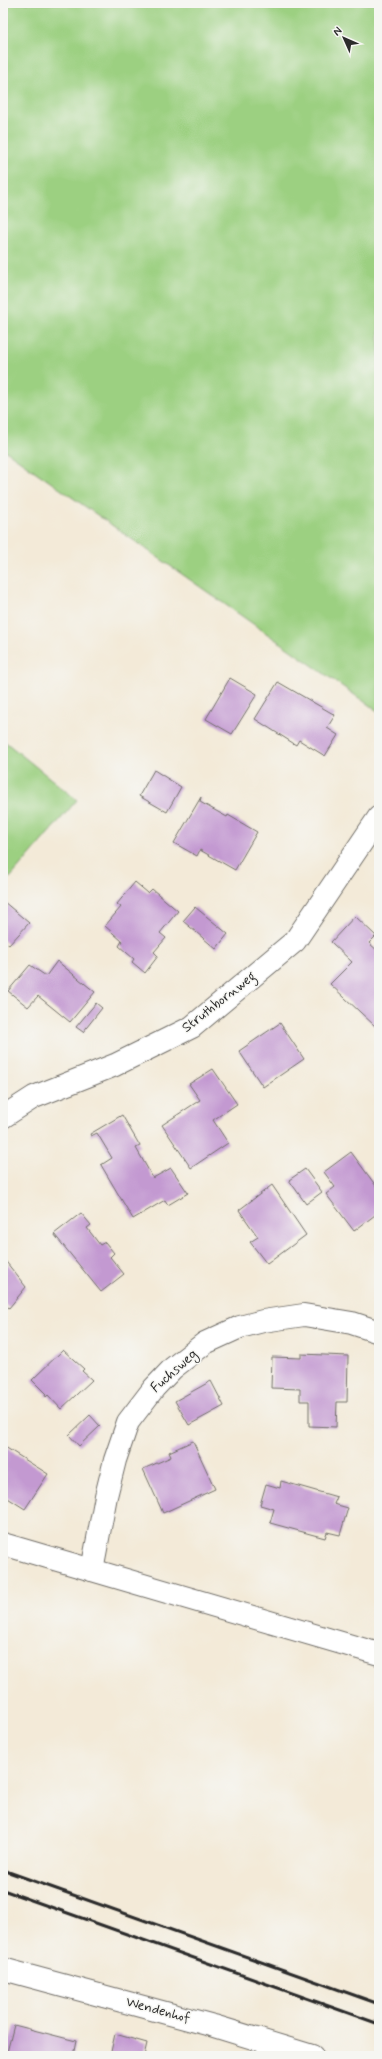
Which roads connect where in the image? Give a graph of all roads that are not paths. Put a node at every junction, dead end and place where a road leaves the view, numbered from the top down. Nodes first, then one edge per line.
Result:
1 (379, 817) edge
2 (3, 1117) edge
3 (379, 1332) edge
4 (3, 1544) edge
5 (92, 1570) junction
6 (379, 1654) edge
7 (3, 1968) edge
8 (312, 2056) edge

1 - 2 street, Struthbornweg
3 - 5 street, Fuchsweg
4 - 5 street
5 - 6 street
7 - 8 street, Wendenhof

